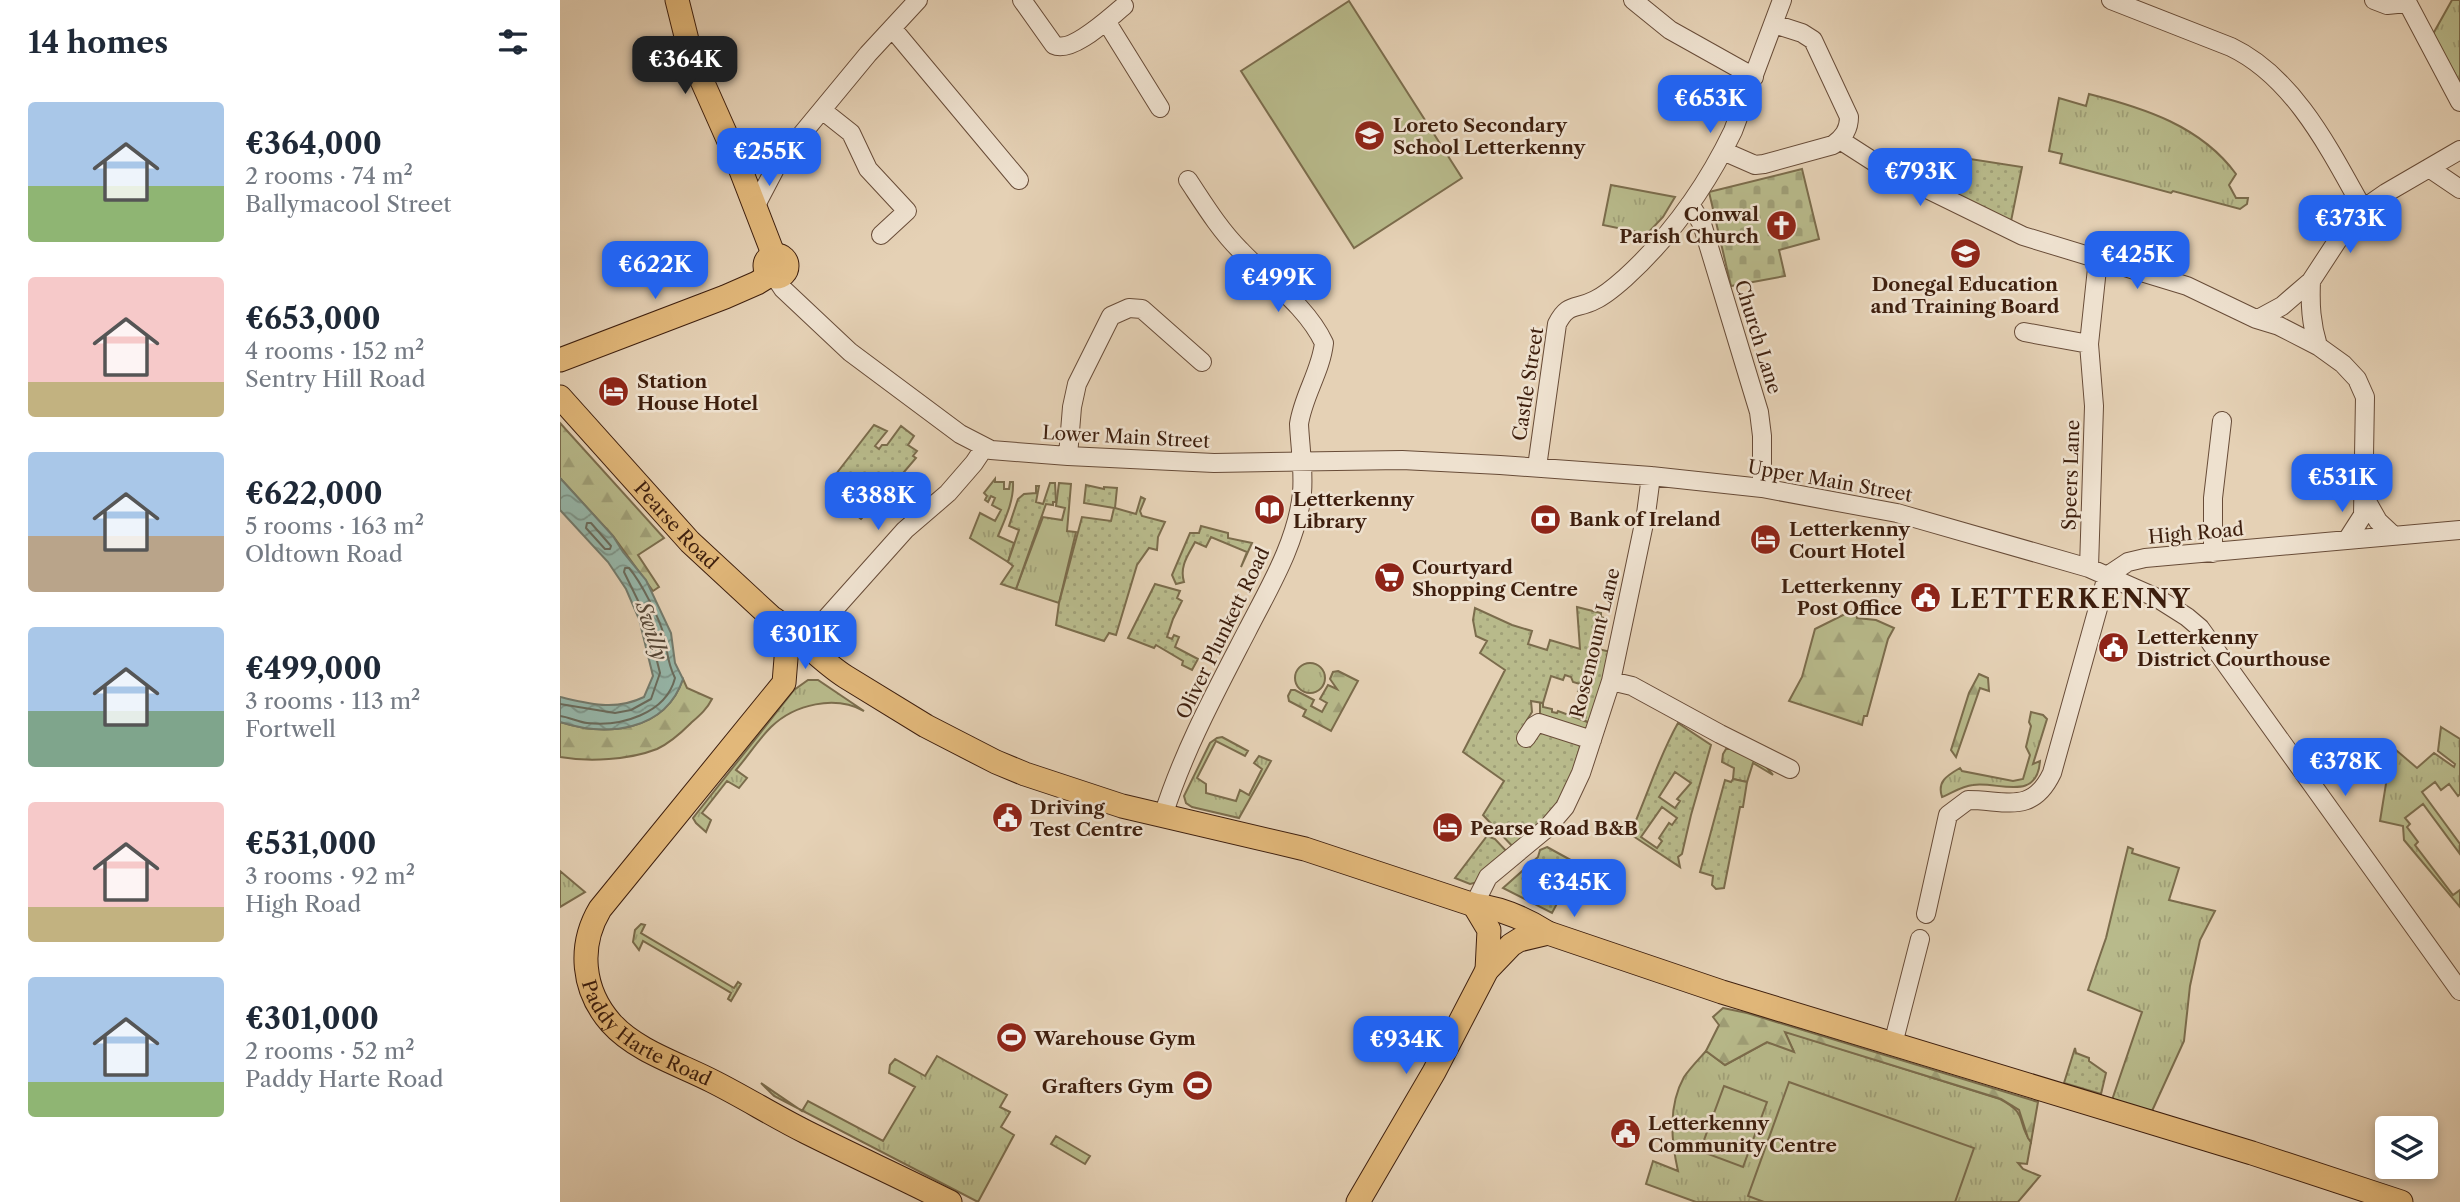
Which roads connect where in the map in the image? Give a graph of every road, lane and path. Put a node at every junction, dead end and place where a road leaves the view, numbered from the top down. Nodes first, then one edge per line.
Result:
1 (677, 0) edge
2 (918, 0) edge
3 (1022, 0) edge
4 (1633, 0) edge
5 (1782, 0) edge
6 (2111, 0) edge
7 (2374, 0) edge
8 (2407, 2) edge
9 (1124, 6) dead end
10 (1106, 21) junction
11 (1774, 24) junction
12 (892, 28) junction
13 (1754, 77) junction
14 (2460, 102) edge
15 (1160, 108) dead end
16 (822, 110) junction
17 (1840, 140) junction
18 (2460, 150) edge
19 (1723, 152) junction
20 (778, 163) junction
21 (2429, 168) junction
22 (744, 177) junction
23 (1019, 180) dead end
24 (1188, 180) dead end
25 (2460, 189) edge
26 (1690, 204) junction
27 (756, 205) junction
28 (2363, 209) junction
29 (881, 234) dead end
30 (2098, 259) junction
31 (773, 269) junction
32 (2311, 281) junction
33 (2258, 319) junction
34 (2024, 332) dead end
35 (2089, 344) junction
36 (2318, 346) junction
37 (560, 360) edge
38 (1202, 362) dead end
39 (560, 397) edge
40 (2222, 421) dead end
41 (985, 448) junction
42 (1068, 456) junction
43 (1301, 463) junction
44 (1537, 467) junction
45 (1651, 476) junction
46 (1762, 488) junction
47 (2364, 498) junction
48 (2460, 530) edge
49 (2394, 536) junction
50 (2347, 540) junction
51 (2213, 553) junction
52 (2089, 568) junction
53 (2108, 576) junction
54 (771, 617) junction
55 (805, 642) junction
56 (834, 669) junction
57 (1611, 681) junction
58 (784, 683) junction
59 (1526, 738) dead end
60 (1592, 740) junction
61 (1790, 769) dead end
62 (1163, 816) junction
63 (1474, 905) junction
64 (1926, 914) dead end
65 (1548, 933) junction
66 (1920, 939) dead end
67 (1487, 970) junction
68 (2460, 991) edge
69 (1893, 1044) junction
70 (950, 1202) edge
71 (1358, 1202) edge
72 (2401, 1202) edge

1 - 22 main road
2 - 12 street
3 - 10 street
4 - 13 street
5 - 11 street
6 - 28 street
7 - 8 street
8 - 14 street
9 - 10 street
10 - 15 street
11 - 13 street
11 - 17 street
12 - 16 street
12 - 23 street
13 - 19 street
16 - 20 street
16 - 29 street
17 - 19 street
17 - 30 street
18 - 21 street
19 - 26 street
20 - 22 street
20 - 27 street
21 - 25 street
21 - 28 street
22 - 27 main road
24 - 43 street, Oliver Plunkett Road
26 - 44 street, Castle Street
26 - 46 street, Church Lane
27 - 31 main road
28 - 32 street
30 - 33 street
30 - 35 street, Speers Lane
31 - 37 main road
31 - 41 street, Lower Main Street
32 - 33 street
32 - 36 street
33 - 36 street
34 - 35 street
35 - 52 street, Speers Lane
36 - 47 street
38 - 42 street
39 - 54 main road, Pearse Road
40 - 51 street
41 - 42 street, Lower Main Street
41 - 55 street
42 - 43 street, Lower Main Street
43 - 44 street, Lower Main Street
43 - 62 street, Oliver Plunkett Road
44 - 45 street, Upper Main Street
45 - 46 street, Upper Main Street
45 - 57 street, Rosemount Lane
46 - 52 street, Upper Main Street
47 - 49 street
47 - 50 street
48 - 49 street, High Road
49 - 50 street, High Road
50 - 51 street, High Road
51 - 53 street, High Road
52 - 53 street, Upper Main Street
53 - 64 street
53 - 68 street, Upper Main Street
54 - 55 main road, Pearse Road
54 - 58 main road
55 - 56 main road, Pearse Road
56 - 58 main road
56 - 62 main road, Pearse Road
57 - 60 street, Rosemount Lane
57 - 61 street
58 - 70 main road, Paddy Harte Road
59 - 60 street
60 - 63 street, Rosemount Lane
62 - 63 main road, Pearse Road
63 - 65 main road, Pearse Road
63 - 67 main road
65 - 67 main road
65 - 69 main road, Pearse Road
66 - 69 street
67 - 71 main road
69 - 72 main road, Pearse Road

